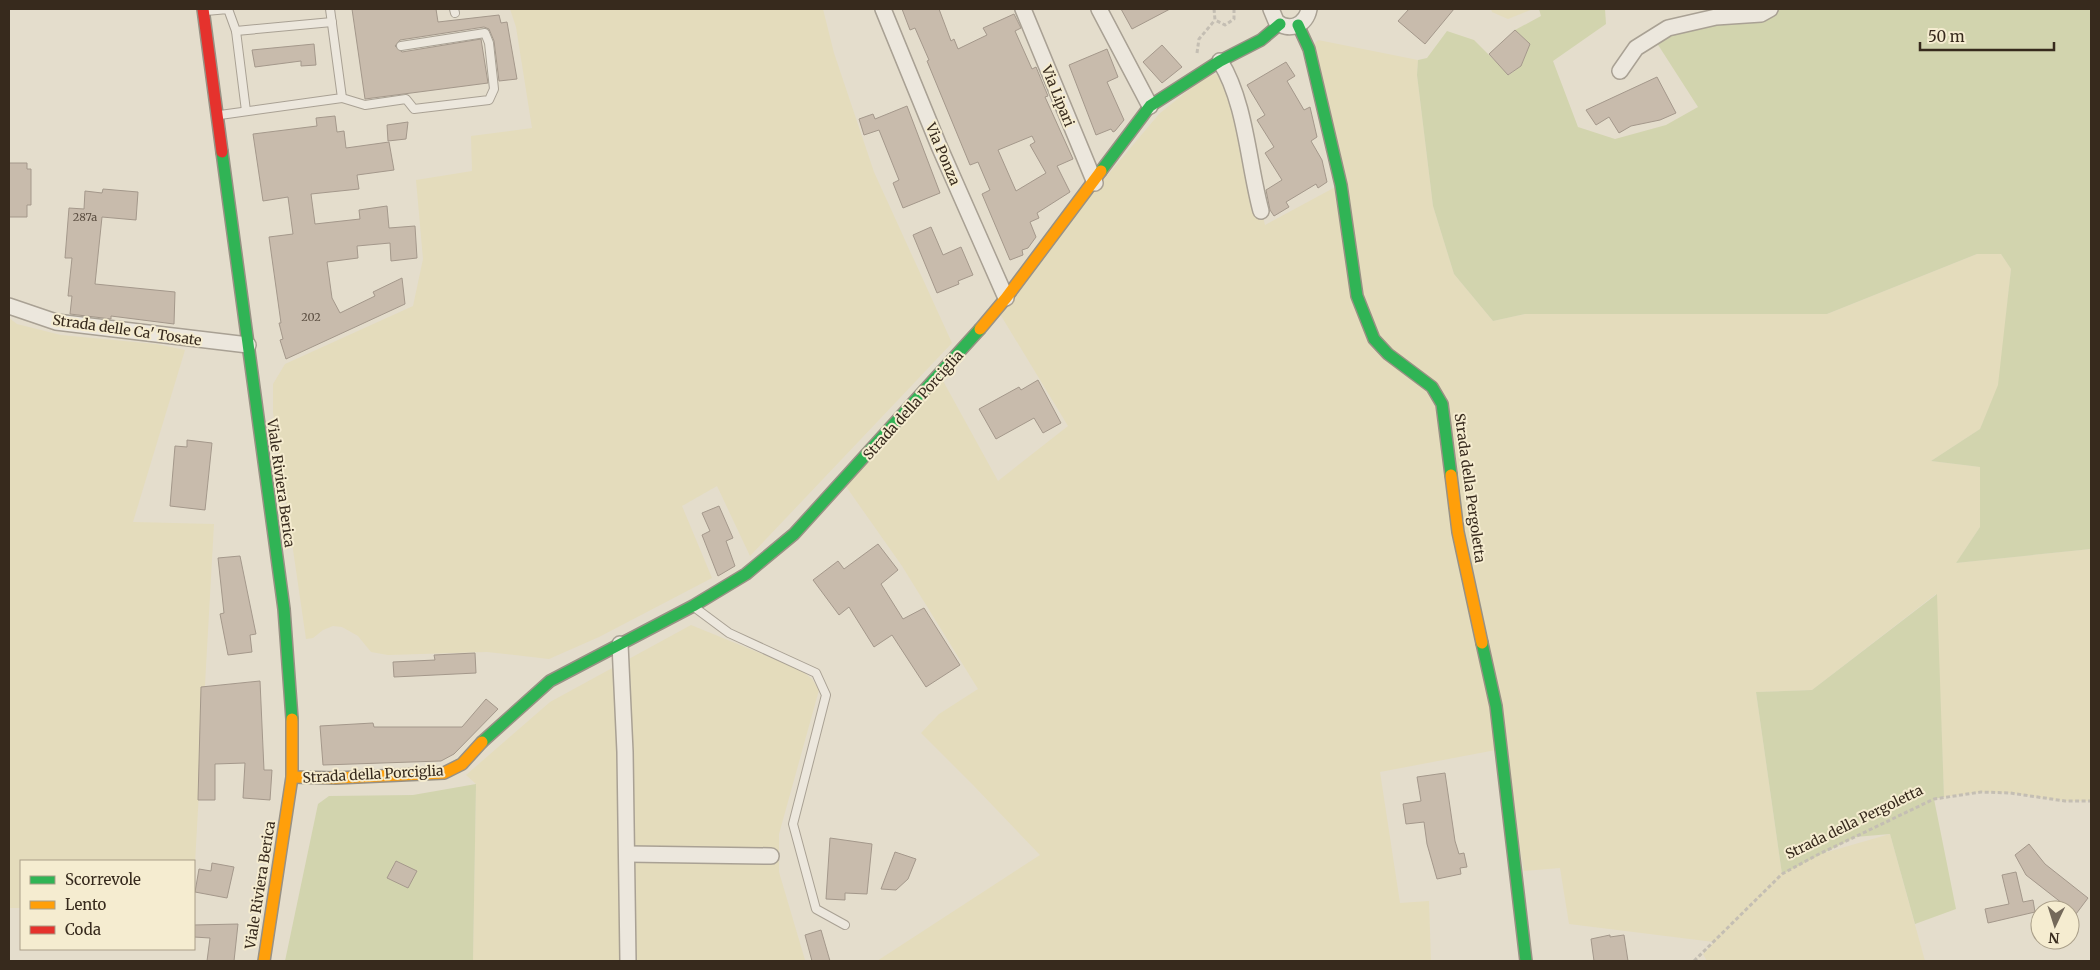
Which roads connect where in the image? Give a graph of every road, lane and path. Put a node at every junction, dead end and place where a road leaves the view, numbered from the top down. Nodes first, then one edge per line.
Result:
1 (330, 9) edge
2 (883, 9) edge
3 (1023, 9) edge
4 (1099, 9) edge
5 (1214, 9) edge
6 (1234, 9) edge
7 (1271, 9) edge
8 (1308, 9) edge
9 (1770, 9) edge
10 (203, 10) edge
11 (1215, 20) junction
12 (332, 22) junction
13 (1280, 24) junction
14 (1298, 25) junction
15 (236, 31) junction
16 (401, 46) dead end
17 (1220, 61) junction
18 (1620, 71) dead end
19 (1204, 72) junction
20 (342, 98) junction
21 (1150, 106) junction
22 (246, 111) junction
23 (218, 115) junction
24 (1095, 183) junction
25 (1261, 211) dead end
26 (1006, 298) junction
27 (9, 306) edge
28 (248, 345) junction
29 (693, 606) junction
30 (620, 644) junction
31 (292, 778) junction
32 (2091, 801) edge
33 (626, 854) junction
34 (771, 856) dead end
35 (845, 925) dead end
36 (264, 961) edge
37 (628, 961) edge
38 (1526, 961) edge
39 (1694, 961) edge

1 - 12 lane
2 - 26 street, Via Ponza
3 - 24 street, Via Lipari
4 - 21 street
5 - 11 path
6 - 11 path
7 - 13 street
8 - 14 street
9 - 18 street
10 - 15 lane
10 - 23 street, Viale Riviera Berica
11 - 19 path
12 - 15 lane
12 - 20 lane
13 - 14 street
13 - 17 street, Strada della Porciglia
14 - 38 street, Strada della Pergoletta
15 - 22 lane
16 - 20 lane
17 - 19 street, Strada della Porciglia
17 - 25 street
19 - 21 street, Strada della Porciglia
20 - 22 lane
21 - 24 street, Strada della Porciglia
22 - 23 lane
23 - 28 street, Viale Riviera Berica
24 - 26 street, Strada della Porciglia
26 - 29 street, Strada della Porciglia
27 - 28 street, Strada delle Ca' Tosate
28 - 31 street, Viale Riviera Berica
29 - 30 street, Strada della Porciglia
29 - 35 lane
30 - 31 street, Strada della Porciglia
30 - 33 street
31 - 36 street, Viale Riviera Berica
32 - 39 path, Strada della Pergoletta
33 - 34 street
33 - 37 street

